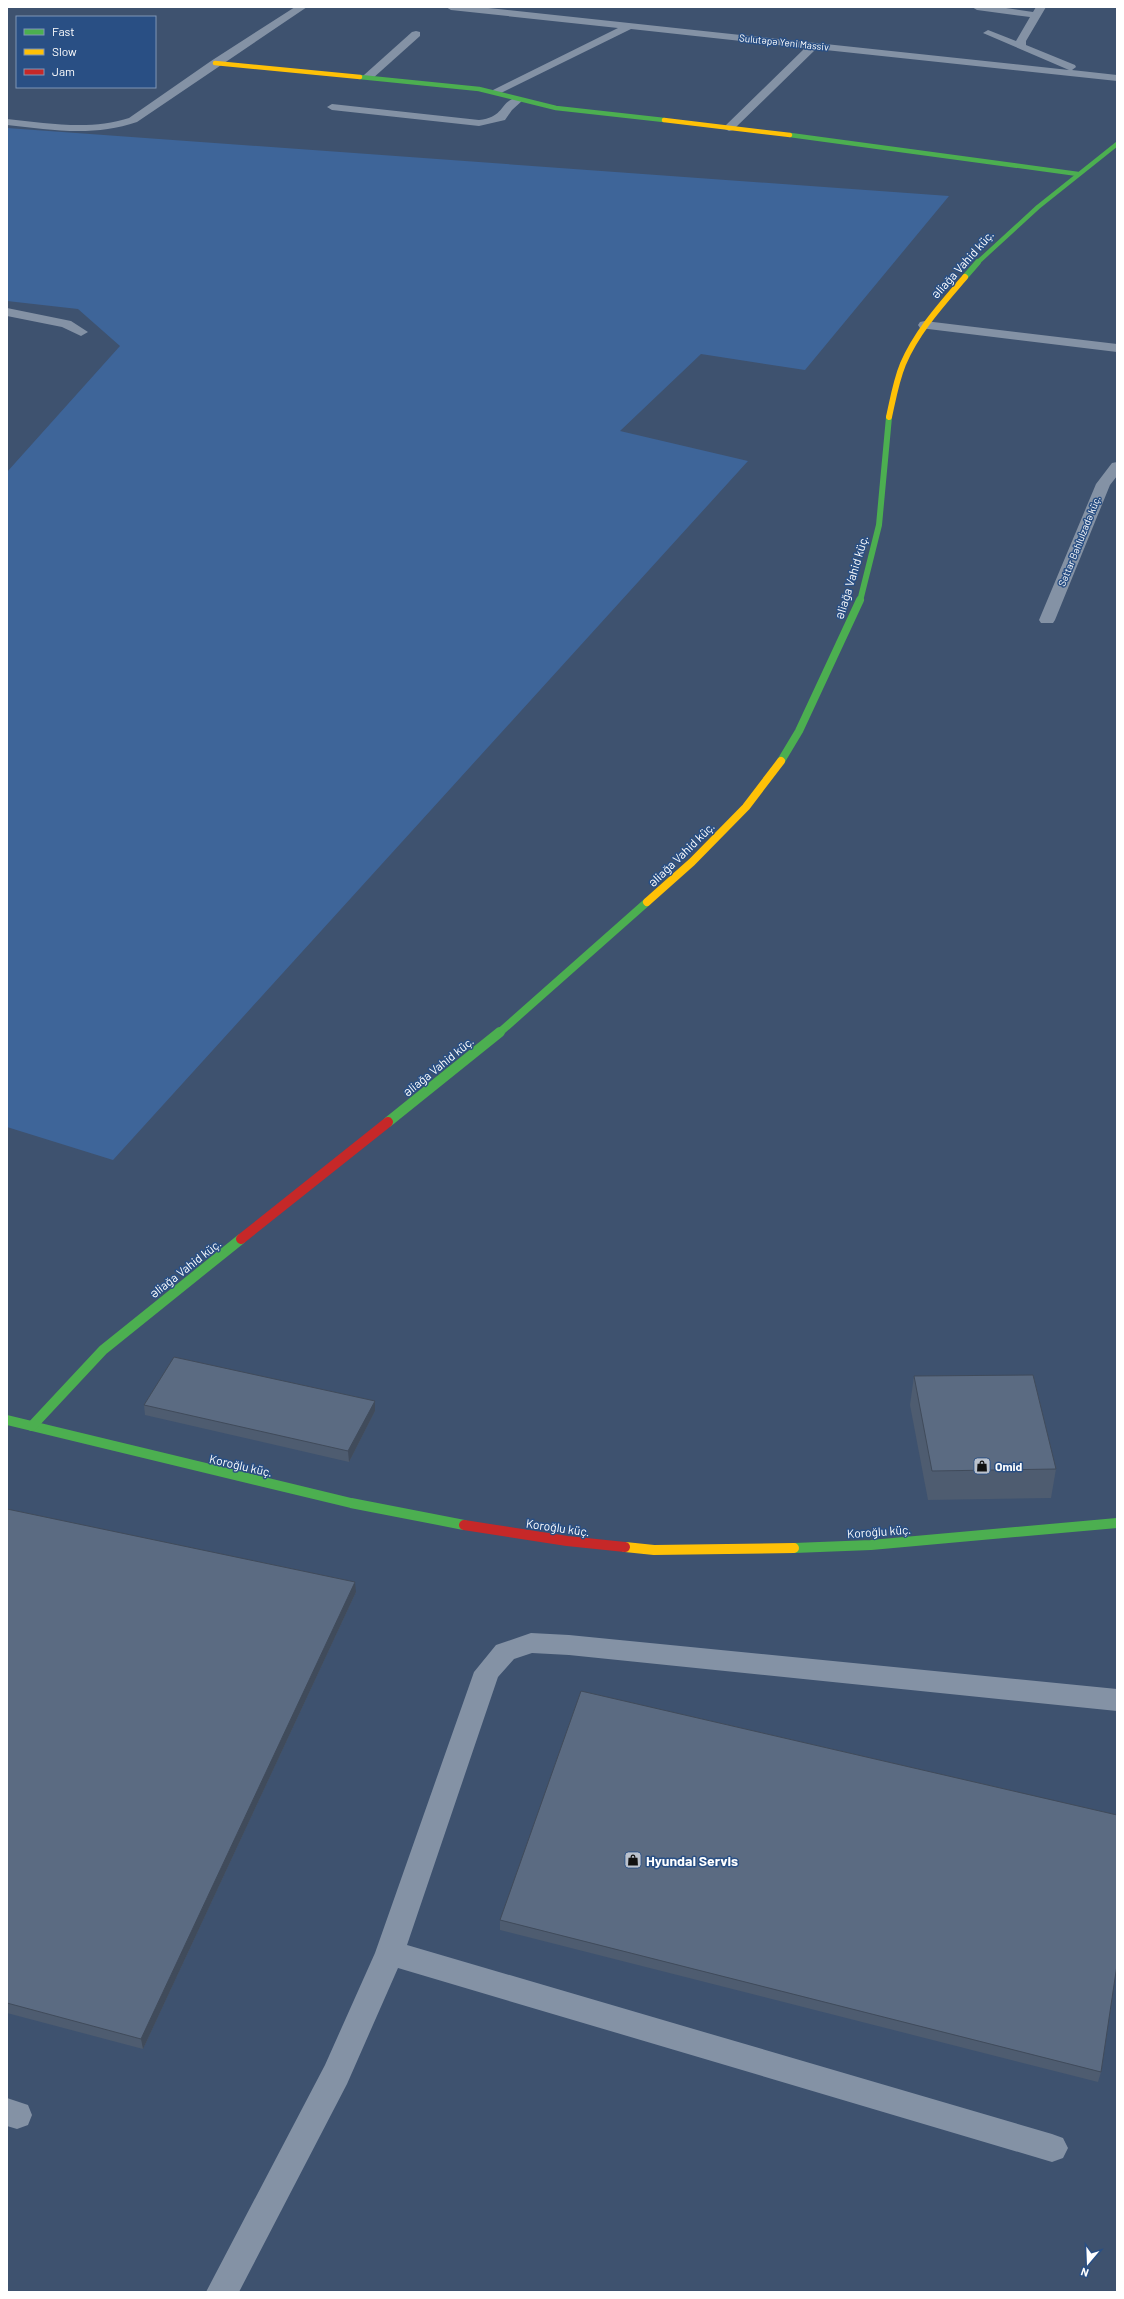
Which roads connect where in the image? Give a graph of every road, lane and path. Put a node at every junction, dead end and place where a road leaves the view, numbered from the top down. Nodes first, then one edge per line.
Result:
1 (302, 7) edge
2 (451, 7) edge
3 (977, 7) edge
4 (1039, 11) edge
5 (630, 26) junction
6 (988, 33) dead end
7 (416, 34) dead end
8 (814, 45) junction
9 (1021, 47) junction
10 (215, 63) junction
11 (1080, 74) junction
12 (368, 77) junction
13 (1117, 78) edge
14 (498, 92) junction
15 (518, 100) junction
16 (332, 107) dead end
17 (7, 122) edge
18 (729, 128) junction
19 (1117, 144) edge
20 (1078, 174) junction
21 (7, 312) edge
22 (924, 325) junction
23 (81, 332) dead end
24 (1117, 348) edge
25 (1117, 466) edge
26 (1047, 620) dead end
27 (7, 1420) edge
28 (32, 1426) junction
29 (1117, 1523) edge
30 (1117, 1700) edge
31 (390, 1953) junction
32 (1052, 2148) dead end
33 (222, 2292) edge

1 - 10 street
2 - 5 street, Sulutəpə Yeni Massiv
3 - 4 street
4 - 9 street
5 - 8 street, Sulutəpə Yeni Massiv
5 - 14 street
6 - 9 street
7 - 12 street
8 - 11 street, Sulutəpə Yeni Massiv
8 - 18 street
9 - 11 street
10 - 12 street
10 - 17 street
11 - 13 street, Sulutəpə Yeni Massiv
12 - 14 street
14 - 15 street
15 - 16 street
15 - 18 street
18 - 20 street
19 - 20 street, Əliağa Vahid küç.
20 - 22 street, Əliağa Vahid küç.
21 - 23 street
22 - 24 street
22 - 28 street, Əliağa Vahid küç.
25 - 26 street, Səttar Bəhlulzadə küç.
27 - 28 street, Koroğlu küç.
28 - 29 street, Koroğlu küç.
30 - 31 lane
31 - 32 lane
31 - 33 lane

